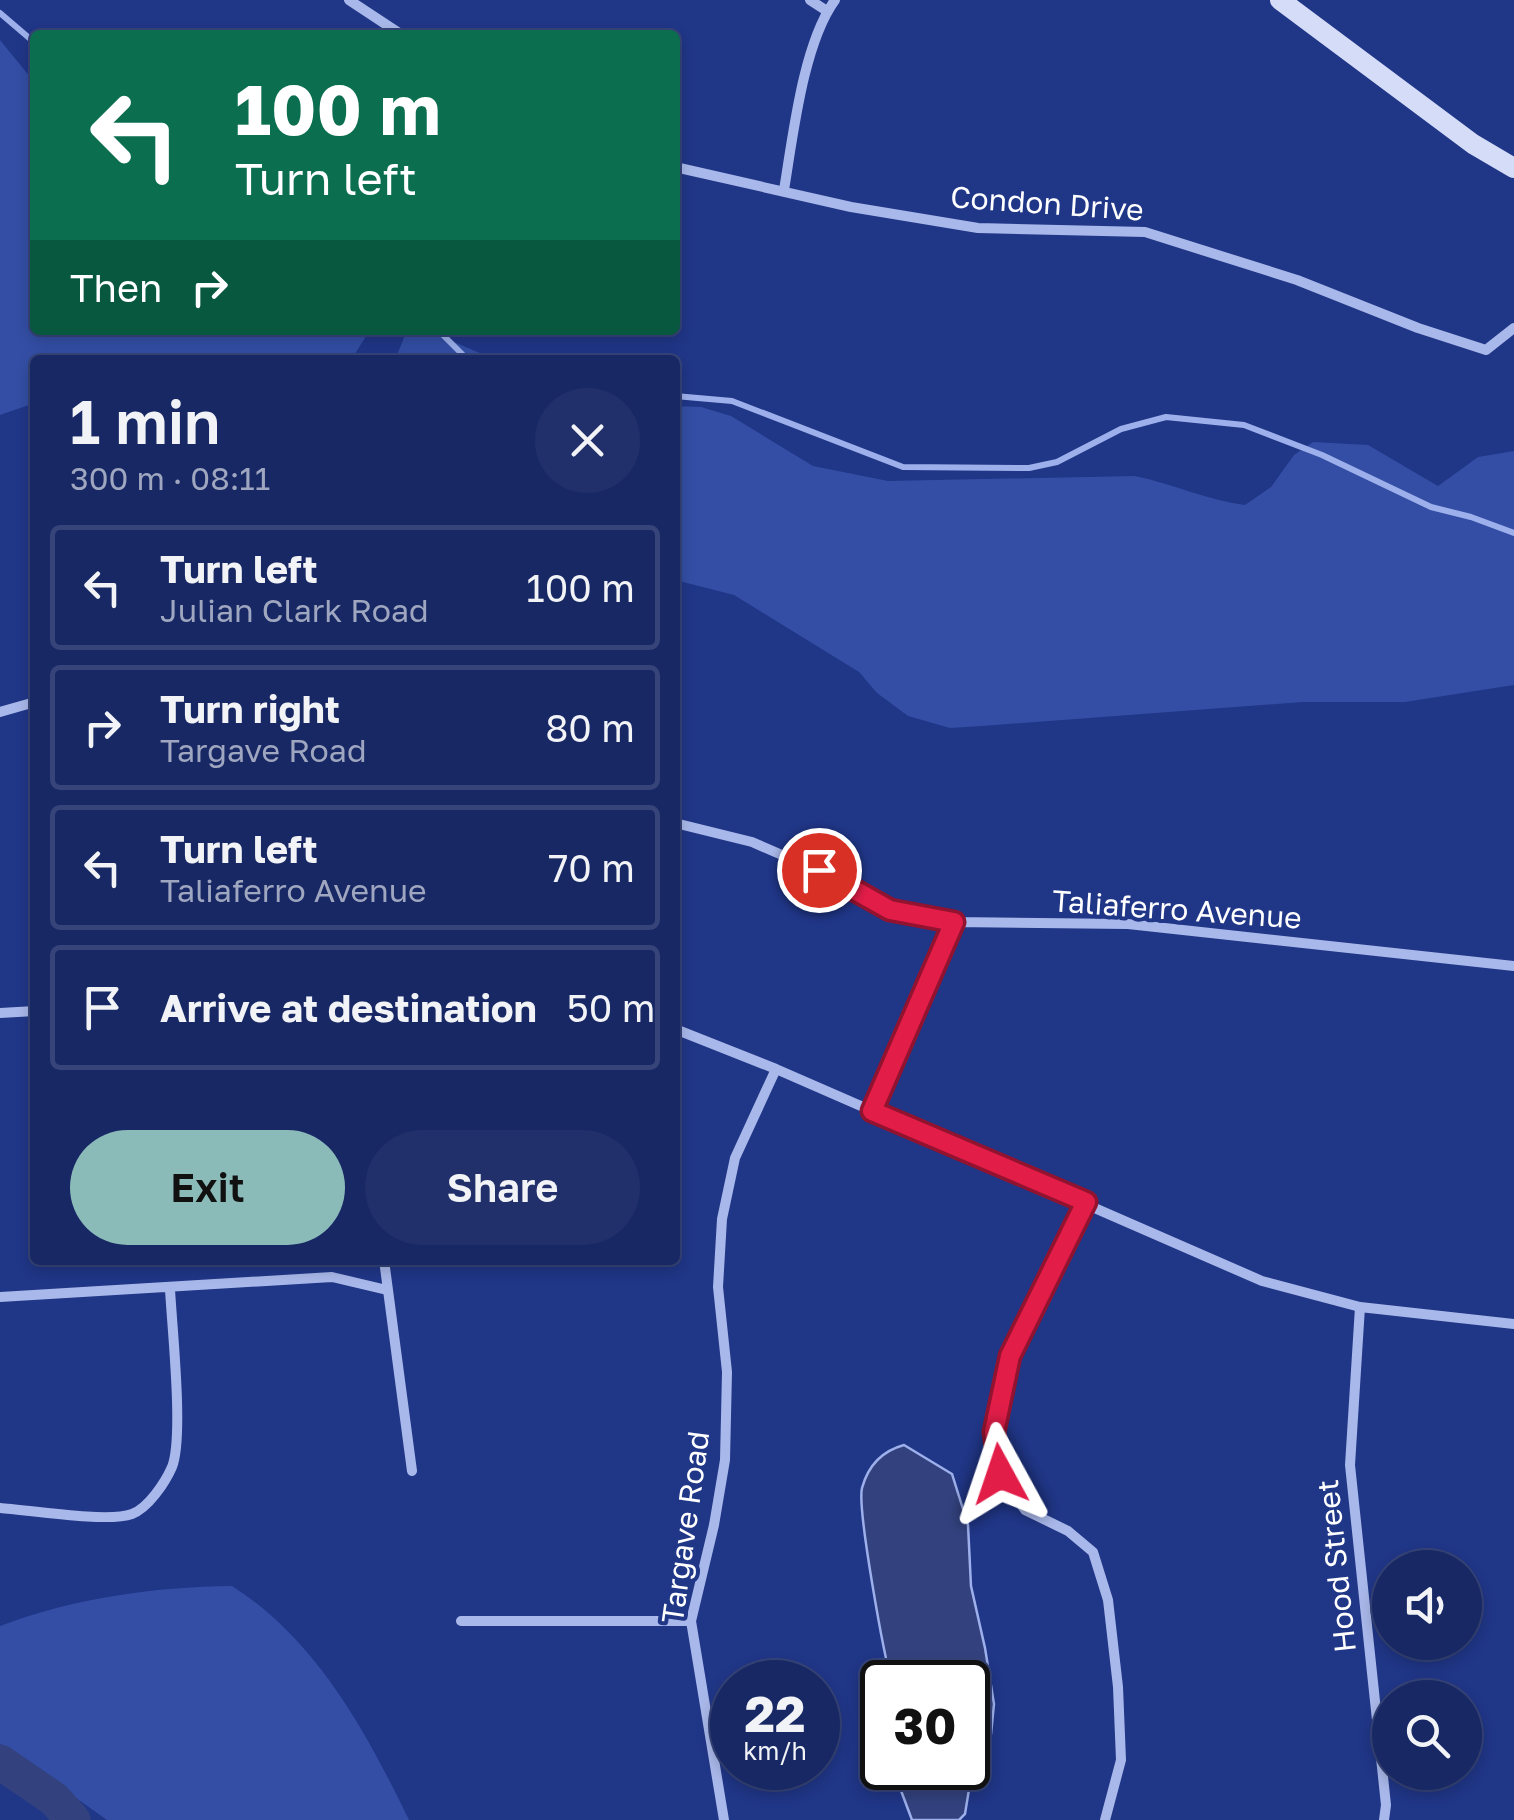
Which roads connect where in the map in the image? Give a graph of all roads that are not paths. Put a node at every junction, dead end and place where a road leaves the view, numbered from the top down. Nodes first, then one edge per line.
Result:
1 (349, 0) edge
2 (810, 0) edge
3 (835, 0) edge
4 (1280, 0) edge
5 (827, 12) junction
6 (394, 30) edge
7 (680, 168) edge
8 (1514, 168) edge
9 (784, 190) junction
10 (1514, 328) edge
11 (30, 703) edge
12 (0, 712) edge
13 (680, 824) edge
14 (954, 922) junction
15 (1514, 966) edge
16 (30, 1012) edge
17 (0, 1013) edge
18 (680, 1031) edge
19 (776, 1068) junction
20 (872, 1111) junction
21 (1086, 1202) junction
22 (384, 1265) edge
23 (170, 1289) junction
24 (387, 1290) junction
25 (0, 1298) edge
26 (1360, 1308) junction
27 (1514, 1324) edge
28 (412, 1471) dead end
29 (0, 1508) edge
30 (461, 1621) dead end
31 (692, 1622) junction
32 (724, 1820) edge
33 (1106, 1820) edge
34 (1384, 1820) edge

1 - 6 street
2 - 5 street
3 - 5 street
4 - 8 street
5 - 9 street
7 - 9 street, Condon Drive
9 - 10 street, Condon Drive
11 - 12 street
13 - 14 street, Taliaferro Avenue
14 - 15 street, Taliaferro Avenue
14 - 20 street
16 - 17 street
18 - 19 street
19 - 20 street
19 - 31 street, Targave Road
20 - 21 street
21 - 26 street
21 - 33 street
22 - 24 street
23 - 24 street
23 - 25 street
23 - 29 street
24 - 28 street
26 - 27 street
26 - 34 street, Hood Street
30 - 31 street
31 - 32 street, Targave Road

